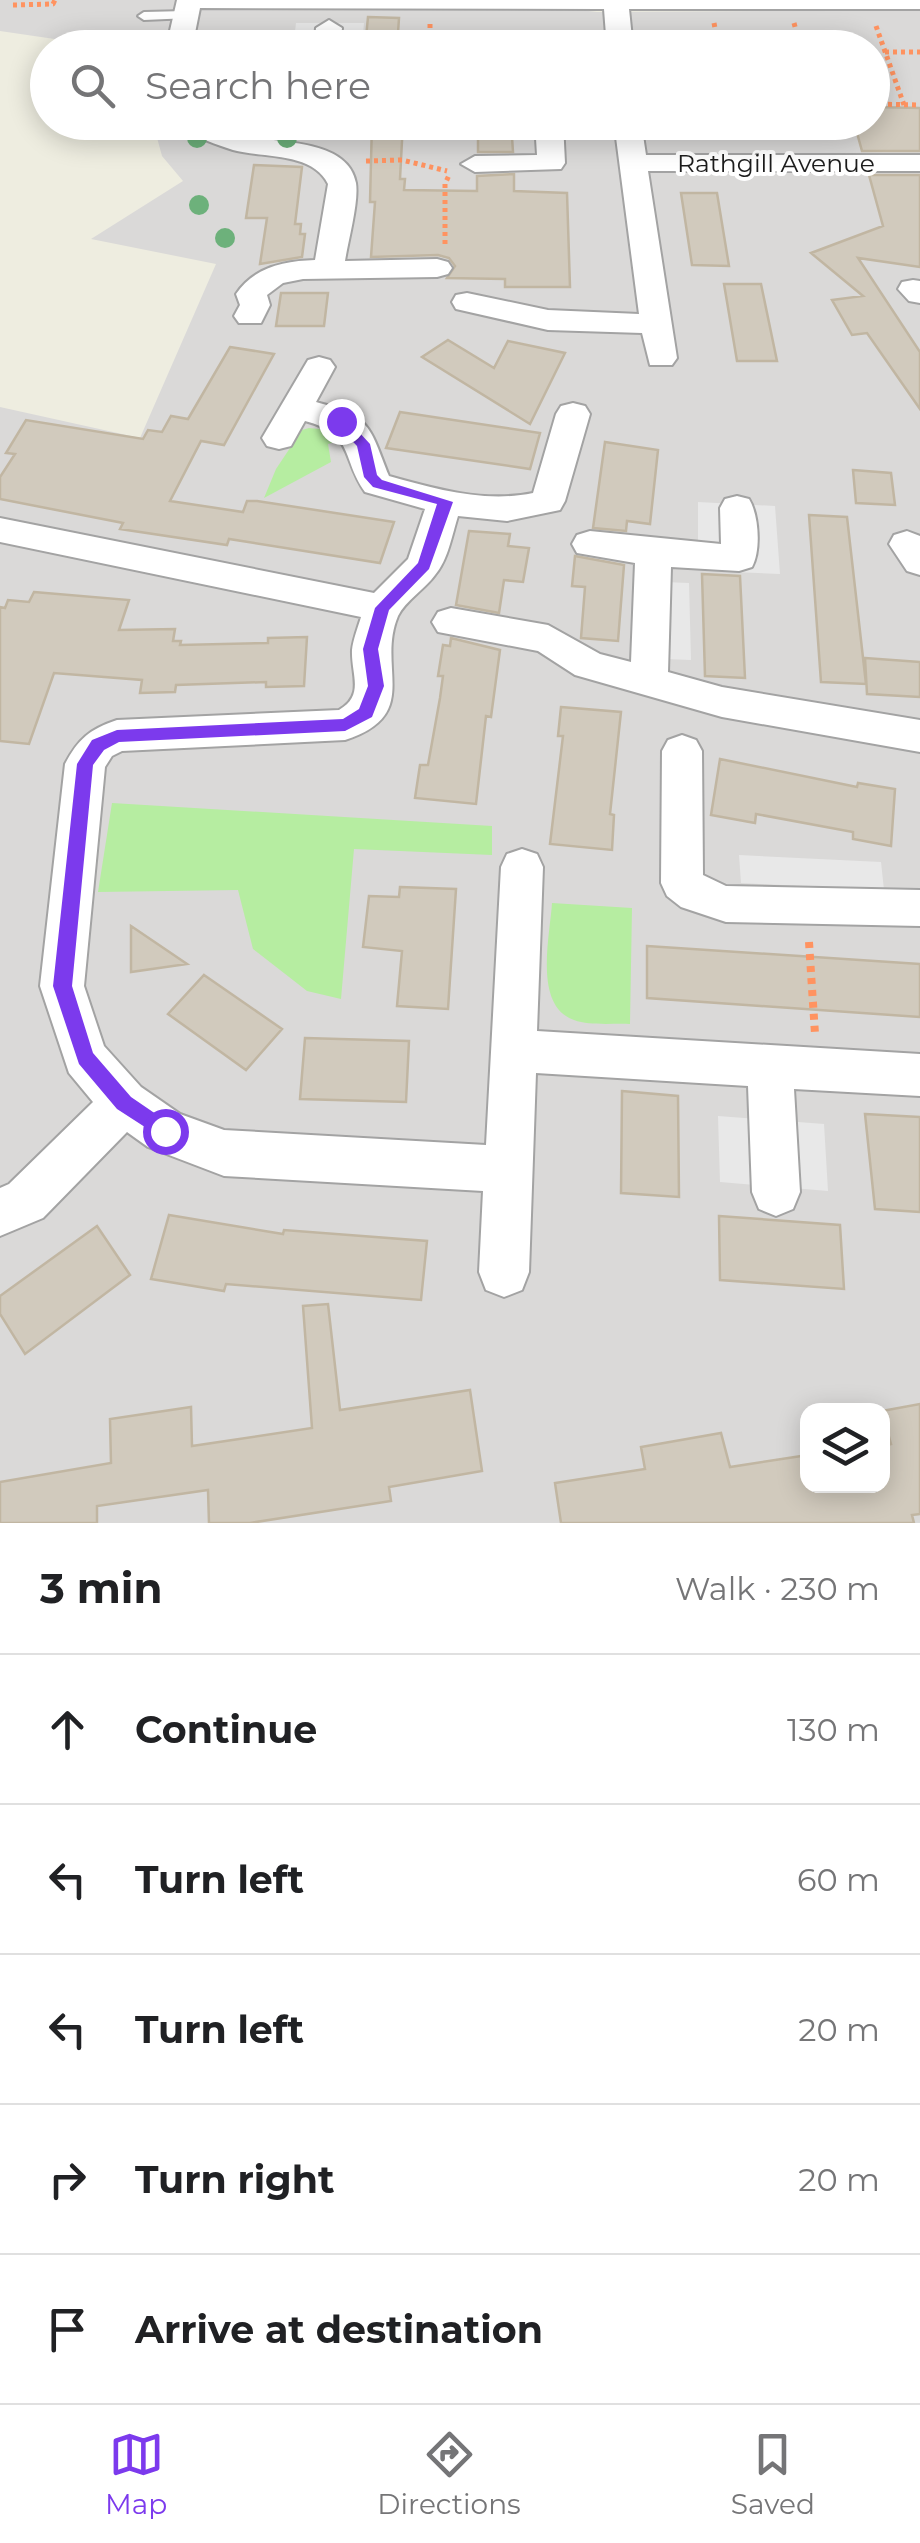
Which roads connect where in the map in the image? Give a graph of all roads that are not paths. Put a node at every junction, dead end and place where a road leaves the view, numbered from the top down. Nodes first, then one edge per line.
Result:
1 (148, 0) edge
2 (402, 2) edge
3 (616, 2) edge
4 (873, 2) edge
5 (920, 2) edge
6 (188, 5) edge
7 (182, 30) edge
8 (618, 30) edge
9 (229, 140) edge
10 (550, 140) edge
11 (629, 140) edge
12 (920, 163) edge
13 (475, 164) road end
14 (632, 164) junction
15 (329, 268) junction
16 (437, 268) road end
17 (467, 302) dead end
18 (250, 316) dead end
19 (656, 324) junction
20 (661, 358) dead end
21 (319, 367) dead end
22 (296, 408) junction
23 (573, 414) dead end
24 (278, 438) dead end
25 (446, 502) junction
26 (737, 508) dead end
27 (0, 530) edge
28 (590, 544) dead end
29 (653, 553) junction
30 (382, 608) junction
31 (451, 622) dead end
32 (649, 684) junction
33 (920, 736) edge
34 (682, 752) dead end
35 (522, 867) dead end
36 (920, 908) edge
37 (513, 1051) junction
38 (770, 1066) junction
39 (920, 1076) edge
40 (124, 1103) junction
41 (509, 1168) junction
42 (776, 1192) dead end
43 (0, 1212) edge
44 (504, 1272) dead end

1 - 6 lane
2 - 3 street
2 - 6 street
3 - 4 street
3 - 8 street
4 - 5 street
6 - 7 street
9 - 15 street
10 - 13 street
11 - 14 street, Rathgill Avenue
12 - 14 street, Rathgill Avenue
14 - 19 street, Rathgill Avenue
15 - 16 street
15 - 18 street
17 - 19 street
19 - 20 street, Rathgill Avenue
21 - 22 street
22 - 24 street
22 - 25 street
23 - 25 street
25 - 30 street
26 - 29 street
27 - 30 street
28 - 29 street
29 - 32 street
30 - 40 street
31 - 32 street
32 - 33 street
34 - 36 street
35 - 37 street
37 - 38 street
37 - 41 street
38 - 39 street
38 - 42 street
40 - 41 street
40 - 43 street
41 - 44 street

